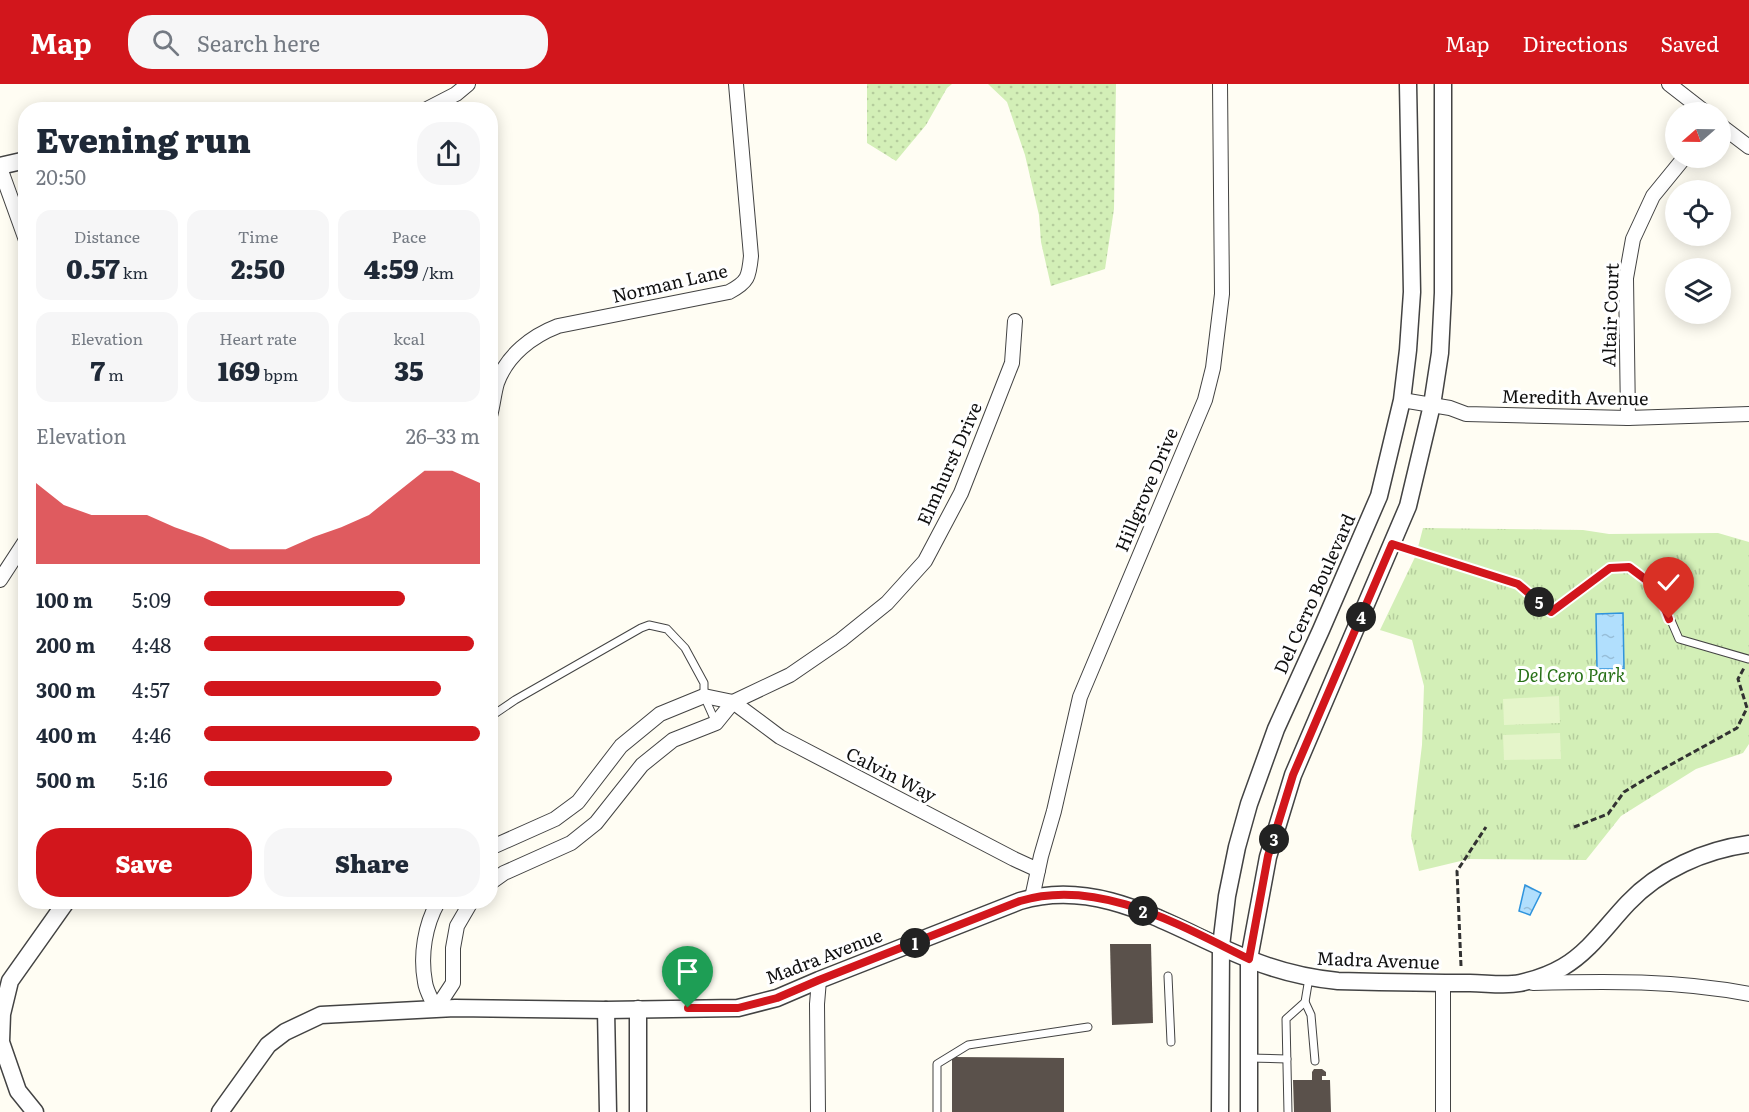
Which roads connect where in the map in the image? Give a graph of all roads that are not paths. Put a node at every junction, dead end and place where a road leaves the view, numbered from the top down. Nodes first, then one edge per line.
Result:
1 (468, 84) edge
2 (736, 84) edge
3 (1220, 84) edge
4 (1408, 84) edge
5 (1443, 84) edge
6 (1669, 84) edge
7 (440, 102) edge
8 (1692, 102) edge
9 (1731, 133) edge
10 (1749, 147) edge
11 (18, 162) edge
12 (0, 167) edge
13 (1676, 168) edge
14 (18, 218) edge
15 (1015, 321) dead end
16 (498, 381) edge
17 (1402, 400) junction
18 (1432, 405) junction
19 (1749, 414) edge
20 (1628, 418) junction
21 (18, 552) edge
22 (1629, 567) road end
23 (0, 580) edge
24 (1748, 659) road end
25 (704, 696) junction
26 (733, 702) junction
27 (498, 712) edge
28 (716, 723) junction
29 (498, 844) edge
30 (1749, 844) edge
31 (1038, 870) junction
32 (498, 877) edge
33 (1032, 898) junction
34 (61, 909) edge
35 (434, 909) edge
36 (467, 909) edge
37 (1221, 946) junction
38 (1249, 959) junction
39 (1167, 976) dead end
40 (1309, 978) junction
41 (819, 980) junction
42 (1443, 983) junction
43 (1520, 983) junction
44 (1749, 994) edge
45 (1305, 1002) junction
46 (436, 1009) junction
47 (638, 1009) junction
48 (606, 1010) junction
49 (1088, 1027) dead end
50 (1171, 1042) dead end
51 (1249, 1058) junction
52 (1287, 1059) junction
53 (1315, 1061) dead end
54 (35, 1112) edge
55 (220, 1112) edge
56 (608, 1112) edge
57 (638, 1112) edge
58 (818, 1112) edge
59 (937, 1112) edge
60 (1220, 1112) edge
61 (1249, 1112) edge
62 (1288, 1112) edge
63 (1443, 1112) edge

1 - 7 street
2 - 16 street, Norman Lane
3 - 31 street, Hillgrove Drive
4 - 17 street, Del Cerro Boulevard
5 - 18 street
6 - 8 street
9 - 10 street
11 - 12 street
12 - 14 street
13 - 20 street, Altair Court
15 - 26 street, Elmhurst Drive
17 - 18 street, Meredith Avenue
17 - 37 street, Del Cerro Boulevard
18 - 20 street, Meredith Avenue
18 - 38 street
19 - 20 street, Meredith Avenue
21 - 23 street
22 - 24 lane
25 - 26 street
25 - 27 lane
25 - 28 lane
25 - 29 street
26 - 28 street, Elmhurst Drive
26 - 31 street, Calvin Way
28 - 32 street, Elmhurst Drive
30 - 43 street
31 - 33 street, Hillgrove Drive
33 - 37 street, Madra Avenue
33 - 41 street, Madra Avenue
34 - 54 street
35 - 46 street
36 - 46 street
37 - 38 street, Madra Avenue
37 - 60 street, Del Cerro Boulevard
38 - 40 street, Madra Avenue
38 - 51 street
39 - 50 lane
40 - 42 street, Madra Avenue
40 - 45 lane
41 - 47 street, Madra Avenue
41 - 58 street
42 - 43 street, Madra Avenue
42 - 63 street
43 - 44 street, Madra Avenue
45 - 52 lane
45 - 53 lane
46 - 48 street, Madra Avenue
46 - 55 street, Madra Avenue
47 - 48 street, Madra Avenue
47 - 57 street
48 - 56 street
49 - 59 lane
51 - 52 lane
51 - 61 street
52 - 62 lane

